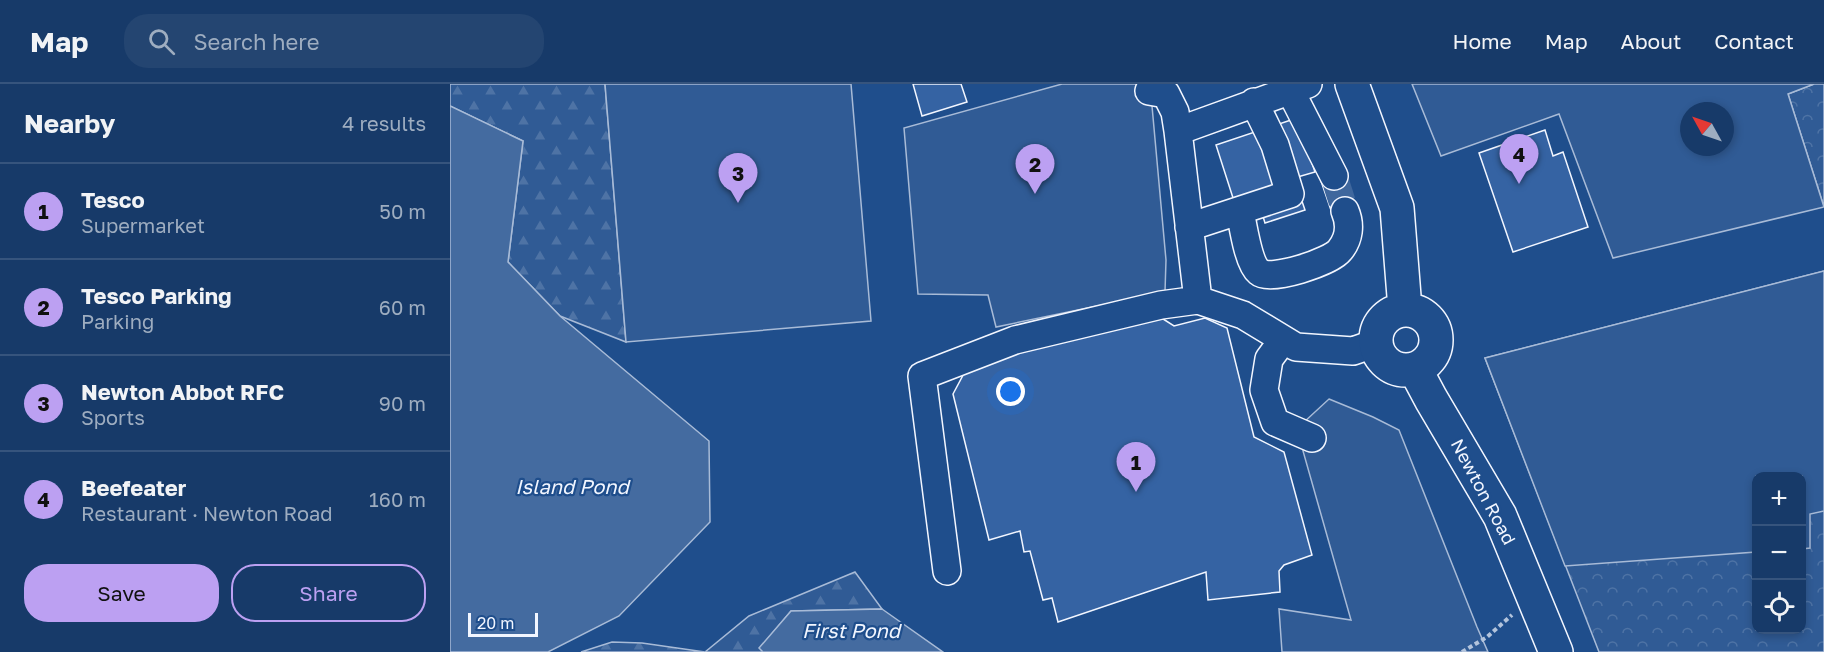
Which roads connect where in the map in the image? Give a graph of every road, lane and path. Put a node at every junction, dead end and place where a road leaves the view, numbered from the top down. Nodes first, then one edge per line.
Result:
1 (1352, 84) edge
2 (1299, 87) edge
3 (1149, 91) dead end
4 (1254, 102) junction
5 (1178, 131) junction
6 (1334, 176) tunnel mouth
7 (1240, 211) junction
8 (1346, 212) tunnel mouth
9 (1189, 227) junction
10 (1198, 300) junction
11 (1405, 309) junction
12 (1283, 340) junction
13 (1376, 343) junction
14 (1415, 369) junction
15 (1312, 438) dead end
16 (947, 571) dead end
17 (1533, 597) junction
18 (1462, 652) edge
19 (1556, 652) edge

1 - 11 main road
2 - 4 lane
2 - 6 lane
3 - 5 lane
4 - 5 lane
4 - 7 lane
5 - 9 lane
7 - 8 lane
7 - 9 lane
9 - 10 lane
10 - 12 lane
10 - 16 lane
11 - 13 main road
11 - 14 main road
12 - 13 lane
12 - 15 lane
13 - 14 main road
14 - 17 main road, Newton Road
17 - 18 path
17 - 19 main road, Newton Road

